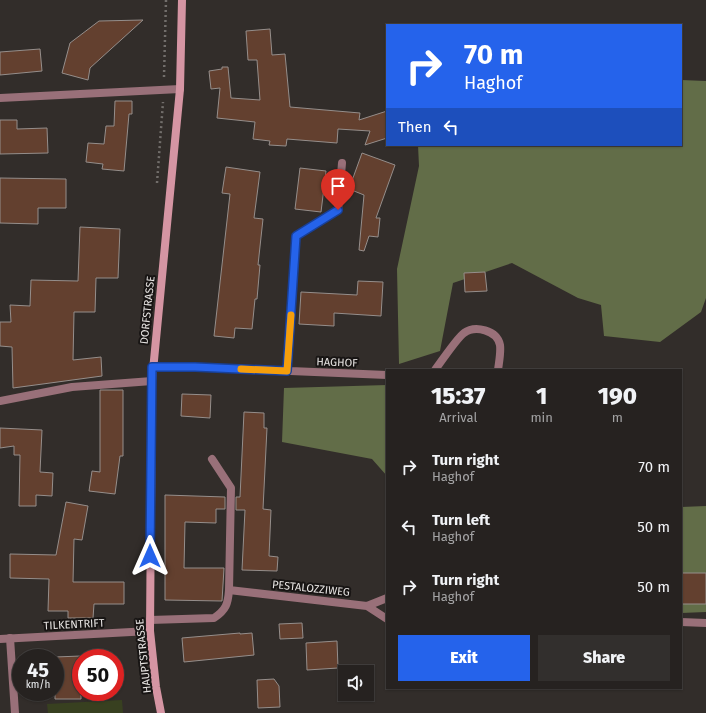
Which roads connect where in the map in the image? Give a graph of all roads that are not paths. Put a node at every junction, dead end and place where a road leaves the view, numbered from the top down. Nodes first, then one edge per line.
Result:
1 (182, 0) edge
2 (180, 89) junction
3 (0, 98) edge
4 (342, 163) dead end
5 (152, 367) junction
6 (436, 369) edge
7 (498, 369) edge
8 (287, 371) junction
9 (386, 375) edge
10 (152, 381) junction
11 (0, 401) edge
12 (212, 459) dead end
13 (229, 590) junction
14 (386, 598) edge
15 (367, 606) junction
16 (386, 618) edge
17 (150, 620) junction
18 (682, 622) edge
19 (706, 622) edge
20 (150, 631) junction
21 (10, 638) junction
22 (0, 639) edge
23 (15, 713) edge
24 (161, 713) edge

1 - 2 main road, DORFSTRASSE
2 - 3 street
2 - 5 main road, DORFSTRASSE
4 - 8 street
5 - 8 street, HAGHOF
5 - 10 main road, DORFSTRASSE
6 - 7 street
8 - 9 street, HAGHOF
10 - 11 street
10 - 17 main road, HAUPTSTRASSE
12 - 13 street
13 - 15 street, PESTALOZZIWEG
13 - 17 street
14 - 15 street
15 - 16 street, PESTALOZZIWEG
17 - 20 main road, HAUPTSTRASSE
18 - 19 street
20 - 21 street, TILKENTRIFT
20 - 24 main road, HAUPTSTRASSE
21 - 22 street, TILKENTRIFT
21 - 23 street

